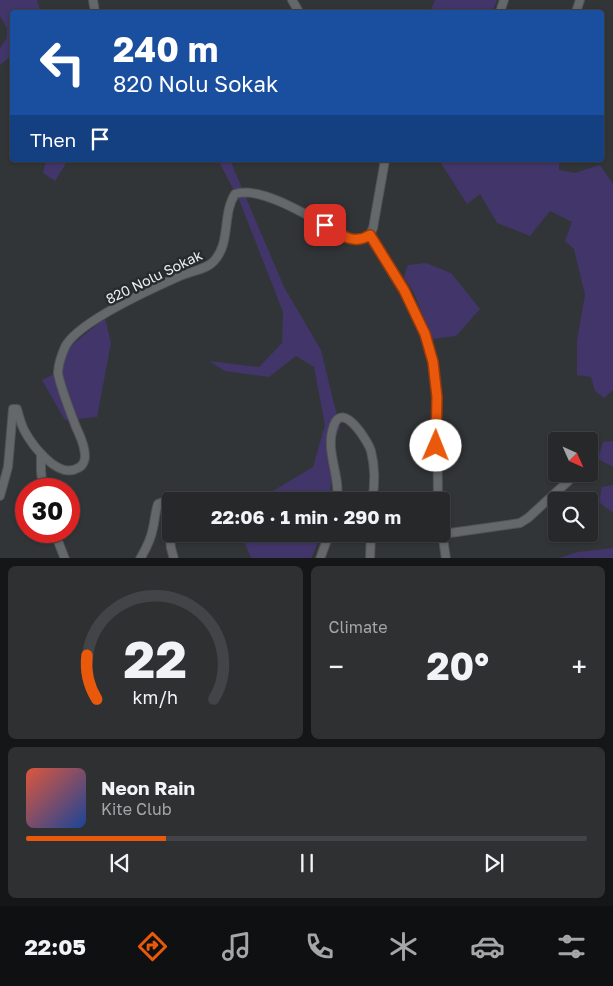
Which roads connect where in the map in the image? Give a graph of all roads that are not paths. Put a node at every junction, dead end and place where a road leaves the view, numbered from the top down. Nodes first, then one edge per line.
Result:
1 (385, 162) edge
2 (370, 235) junction
3 (41, 454) junction
4 (42, 478) edge
5 (567, 482) edge
6 (338, 492) edge
7 (372, 492) edge
8 (438, 492) edge
9 (0, 496) edge
10 (450, 533) edge
11 (326, 542) edge
12 (370, 542) edge
13 (443, 542) edge
14 (59, 543) edge
15 (65, 558) edge
16 (140, 558) edge
17 (174, 558) edge
18 (320, 558) edge
19 (370, 558) edge
20 (446, 558) edge

1 - 2 street
2 - 3 street, 820 Nolu Sokak
2 - 8 street
3 - 4 street
3 - 9 street, 820 Nolu Sokak
5 - 10 street
6 - 7 street
11 - 18 street
12 - 19 street
13 - 20 street
14 - 15 street
16 - 17 street

